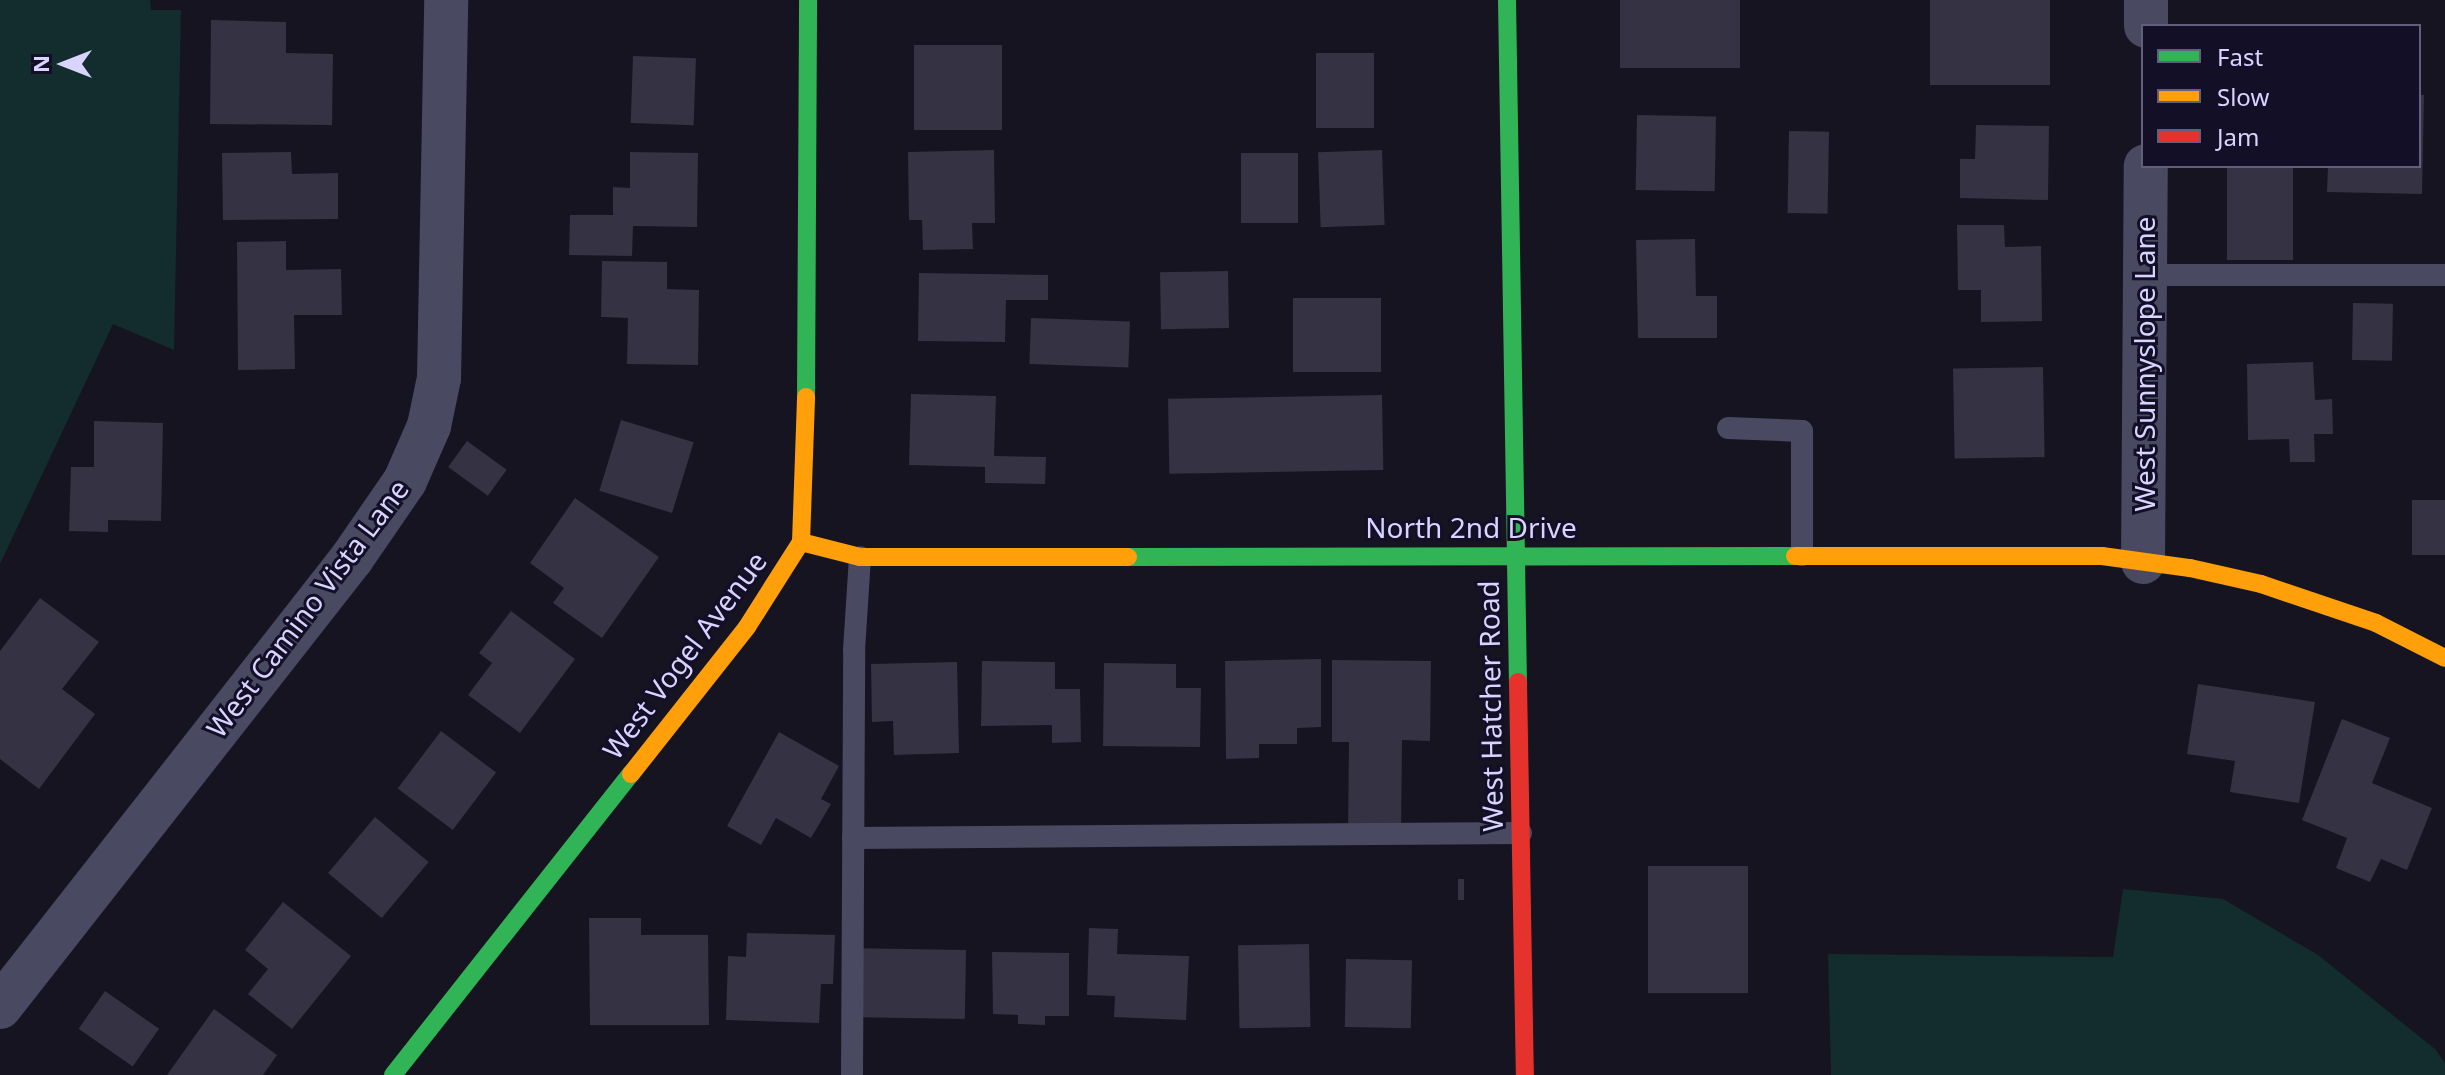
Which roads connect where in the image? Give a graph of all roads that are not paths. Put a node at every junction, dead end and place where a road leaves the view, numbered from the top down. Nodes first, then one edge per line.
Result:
1 (446, 0) edge
2 (808, 0) edge
3 (1507, 0) edge
4 (2146, 0) edge
5 (2146, 24) edge
6 (2146, 168) edge
7 (2145, 275) junction
8 (2445, 275) edge
9 (1728, 428) dead end
10 (801, 542) junction
11 (1516, 555) junction
12 (1802, 555) junction
13 (860, 557) junction
14 (2143, 562) junction
15 (2445, 658) edge
16 (1521, 833) junction
17 (853, 838) junction
18 (0, 1007) edge
19 (393, 1075) edge
20 (852, 1075) edge
21 (1525, 1075) edge

1 - 18 street, West Camino Vista Lane
2 - 10 street, West Vogel Avenue
3 - 11 street, West Hatcher Road
4 - 5 street
6 - 7 street, West Sunnyslope Lane
7 - 8 lane
7 - 14 street, West Sunnyslope Lane
9 - 12 lane
10 - 13 street, North 2nd Drive
10 - 19 street, West Vogel Avenue
11 - 12 street, North 2nd Drive
11 - 13 street, North 2nd Drive
11 - 16 street, West Hatcher Road
12 - 14 street, North 2nd Drive
13 - 17 lane
14 - 15 street, North 2nd Drive
16 - 17 lane
16 - 21 street, West Hatcher Road
17 - 20 lane

